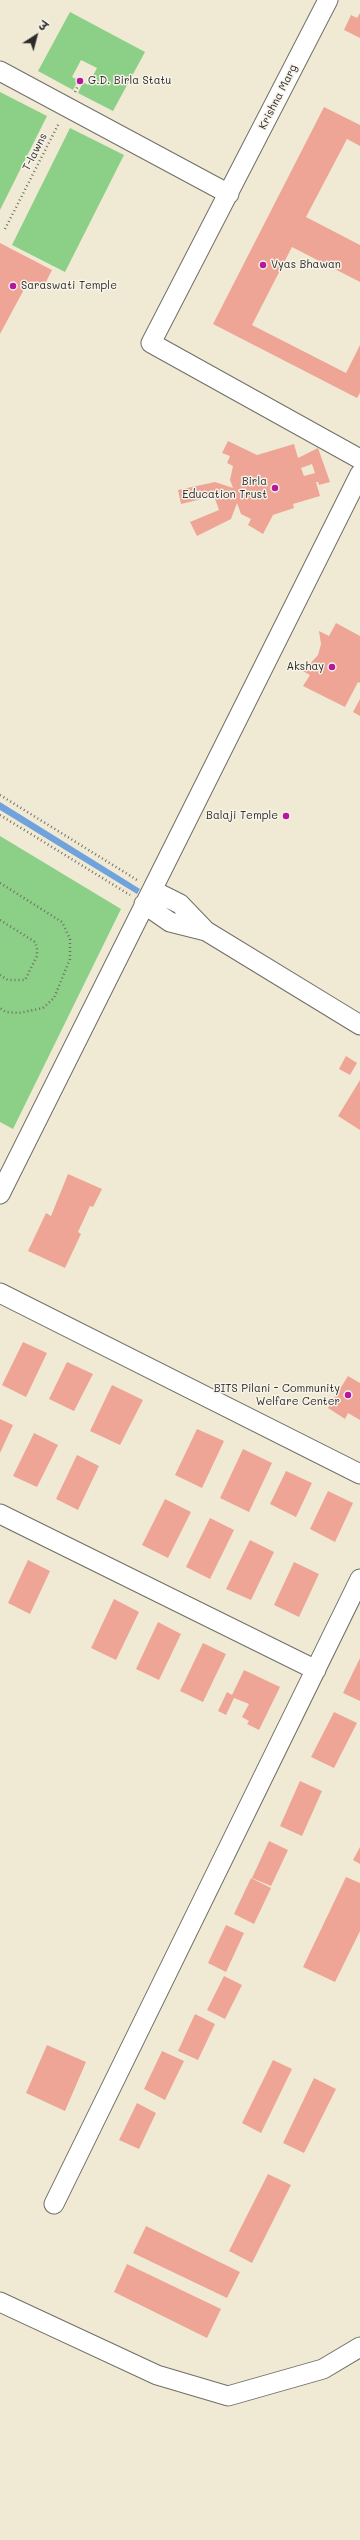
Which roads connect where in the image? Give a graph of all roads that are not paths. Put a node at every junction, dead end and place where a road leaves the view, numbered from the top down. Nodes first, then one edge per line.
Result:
1 (328, 0) edge
2 (0, 71) edge
3 (229, 194) junction
4 (360, 459) edge
5 (360, 474) edge
6 (148, 897) junction
7 (360, 1025) edge
8 (0, 1194) edge
9 (0, 1293) edge
10 (360, 1474) edge
11 (0, 1514) edge
12 (360, 1579) edge
13 (316, 1670) junction
14 (54, 2204) dead end
15 (0, 2302) edge
16 (360, 2347) edge

1 - 3 street, Krishna Marg
2 - 3 street
3 - 4 street, Krishna Marg
5 - 6 street
6 - 7 street
6 - 8 street
9 - 10 street
11 - 13 street
12 - 13 street
13 - 14 street
15 - 16 street

